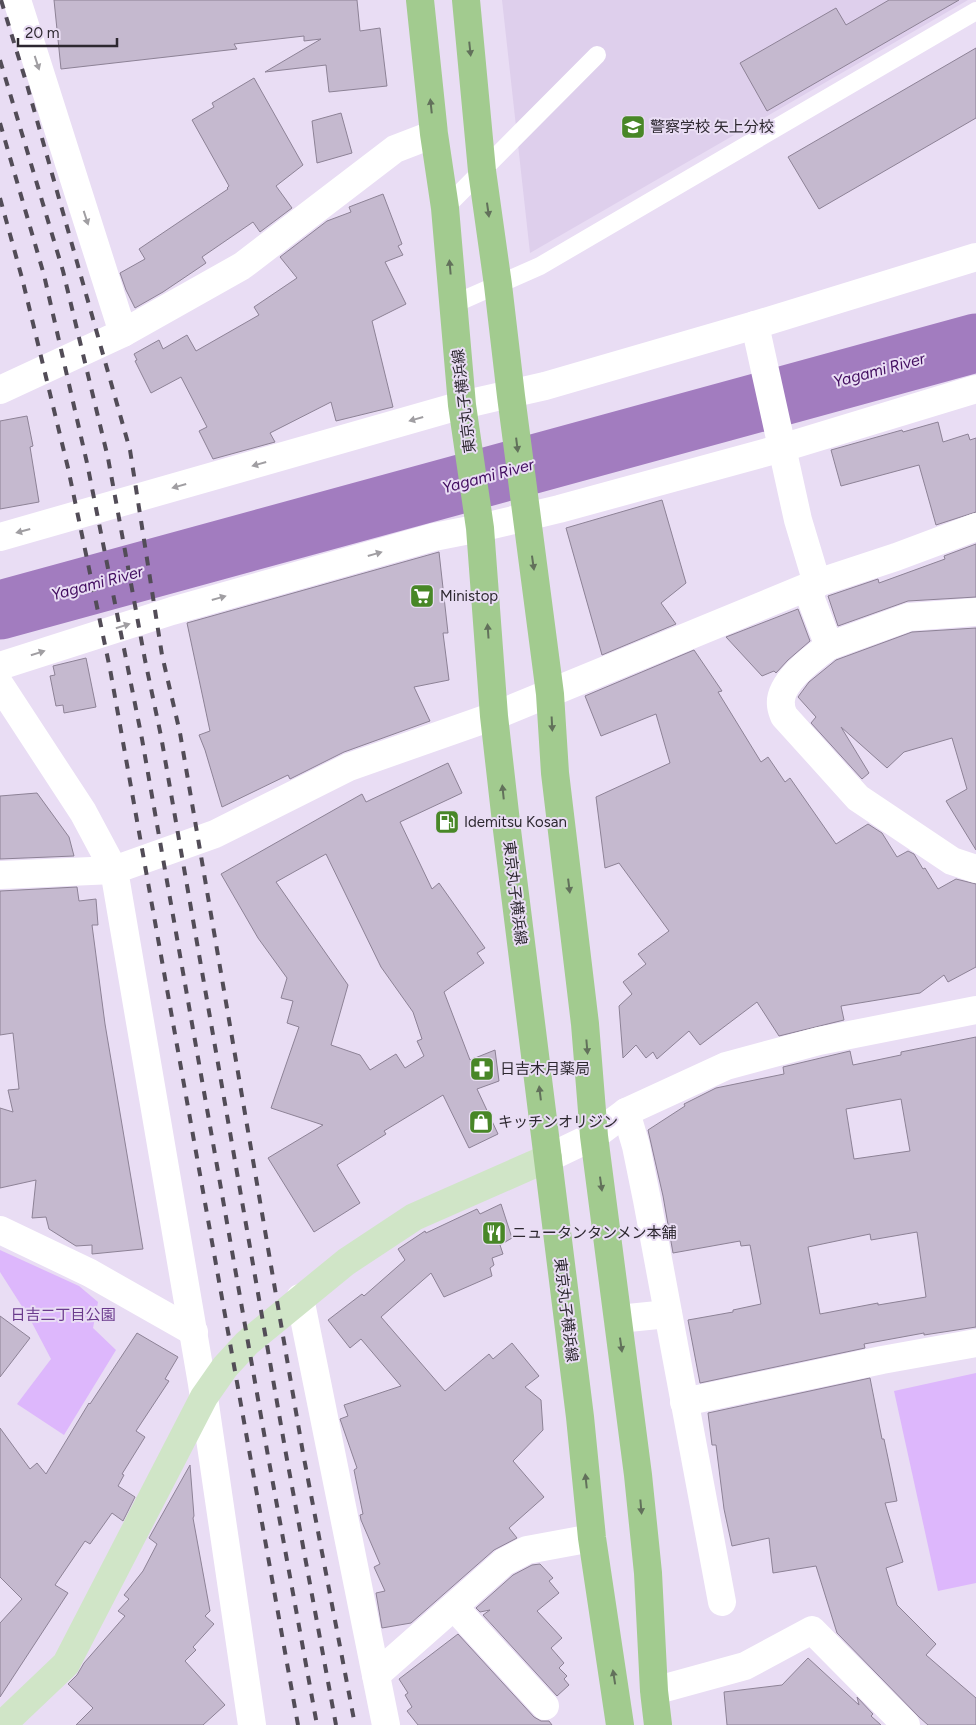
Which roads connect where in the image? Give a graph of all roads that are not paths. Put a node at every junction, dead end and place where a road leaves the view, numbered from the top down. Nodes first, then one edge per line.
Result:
1 (17, 0) edge
2 (420, 0) edge
3 (466, 0) edge
4 (976, 11) edge
5 (597, 55) dead end
6 (434, 134) junction
7 (482, 171) junction
8 (445, 208) junction
9 (976, 256) edge
10 (498, 285) junction
11 (454, 304) junction
12 (123, 333) junction
13 (758, 338) junction
14 (976, 389) edge
15 (0, 390) edge
16 (511, 395) junction
17 (464, 412) junction
18 (782, 448) junction
19 (527, 516) junction
20 (479, 525) junction
21 (976, 527) edge
22 (0, 537) edge
23 (817, 583) junction
24 (976, 612) edge
25 (829, 646) junction
26 (0, 666) edge
27 (0, 685) edge
28 (550, 694) junction
29 (494, 716) junction
30 (114, 870) junction
31 (976, 870) edge
32 (0, 875) edge
33 (976, 1010) edge
34 (626, 1112) junction
35 (594, 1136) junction
36 (548, 1158) junction
37 (0, 1230) edge
38 (300, 1298) junction
39 (668, 1314) junction
40 (618, 1319) junction
41 (194, 1332) junction
42 (976, 1342) edge
43 (204, 1397) junction
44 (684, 1402) junction
45 (592, 1538) junction
46 (722, 1602) dead end
47 (454, 1607) junction
48 (376, 1675) junction
49 (654, 1691) junction
50 (545, 1706) dead end
51 (2, 1725) edge
52 (252, 1725) edge
53 (386, 1725) edge
54 (620, 1725) edge
55 (658, 1725) edge
56 (906, 1725) edge

1 -> 12 street
6 -> 2 main road, 東京丸子横浜線
3 -> 7 main road
4 - 10 lane
5 - 7 lane
6 - 8 main road, 東京丸子横浜線
6 - 12 street
7 - 8 lane
7 -> 10 main road
11 -> 8 main road, 東京丸子横浜線
9 - 13 street
10 - 11 lane
10 - 16 main road
11 - 17 main road, 東京丸子横浜線
12 - 15 street
13 - 16 street
13 - 18 street
14 - 18 street
16 - 17 street
16 -> 19 main road
17 - 20 main road, 東京丸子横浜線
17 -> 22 street
18 - 19 street
18 - 23 street
19 - 20 street
19 -> 28 main road
26 -> 20 street
29 -> 20 main road, 東京丸子横浜線
21 - 23 street
23 - 25 street
23 - 28 street
24 - 25 street
25 - 31 street
27 - 30 street
28 - 29 street
28 -> 35 main road
29 - 30 street
36 -> 29 main road, 東京丸子横浜線
30 - 32 street
30 - 41 street
33 - 34 street
34 - 35 street
34 - 39 street
35 - 36 street
35 -> 40 main road
36 - 38 street
45 -> 36 main road, 東京丸子横浜線
37 - 41 street
38 - 43 street
38 - 48 street
39 - 40 street
39 - 44 street
40 -> 49 main road
41 - 43 street
42 - 44 street
43 - 51 street
43 - 52 street
44 - 46 street
45 - 47 street
54 -> 45 main road, 東京丸子横浜線
47 - 48 street
47 - 50 street
48 - 53 street
49 - 55 main road
49 - 56 street

